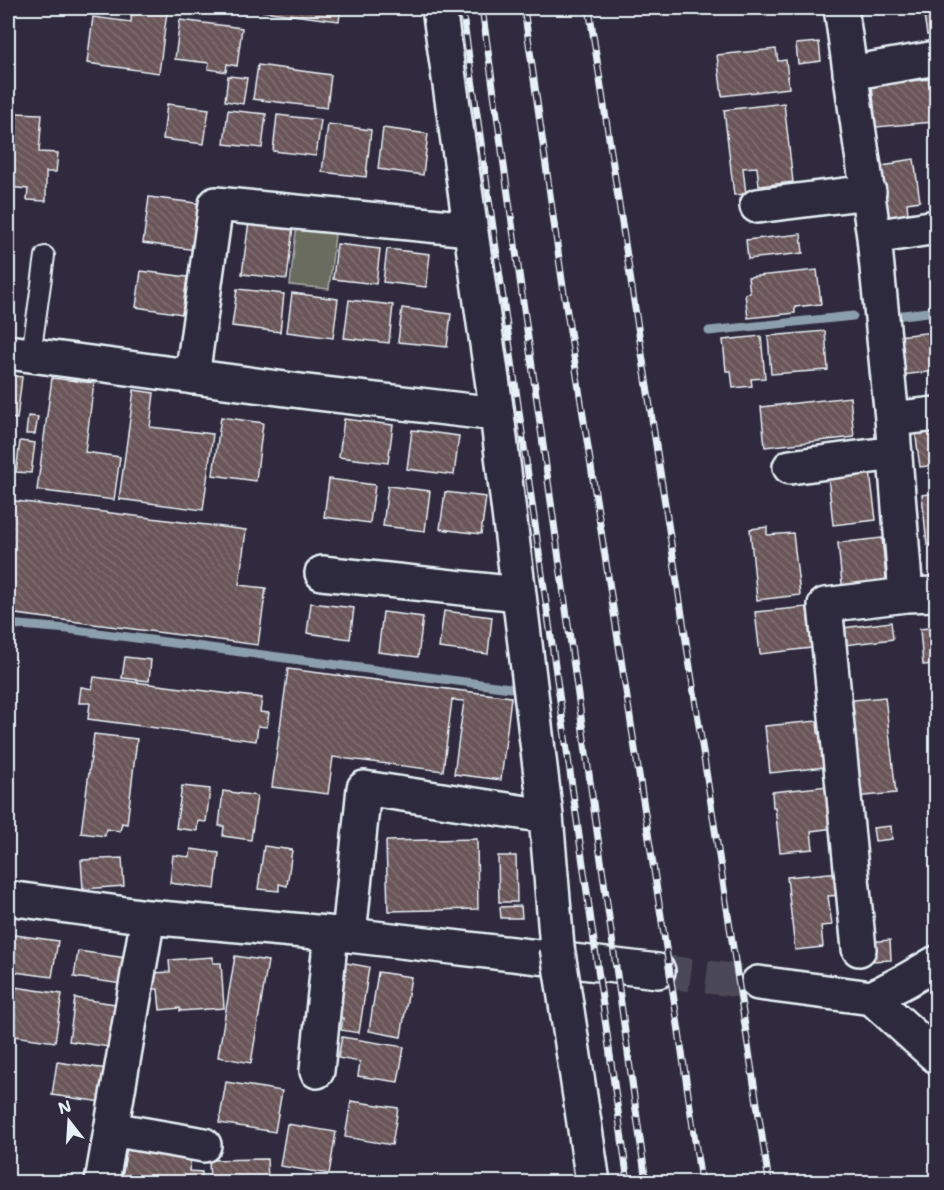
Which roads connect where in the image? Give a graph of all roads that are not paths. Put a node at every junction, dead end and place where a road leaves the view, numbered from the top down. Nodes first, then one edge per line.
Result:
1 (439, 8) edge
2 (841, 8) edge
3 (936, 58) edge
4 (850, 73) junction
5 (868, 192) junction
6 (757, 206) dead end
7 (936, 227) edge
8 (470, 229) junction
9 (874, 237) junction
10 (45, 256) dead end
11 (19, 354) edge
12 (192, 377) junction
13 (497, 414) junction
14 (936, 414) edge
15 (892, 419) junction
16 (895, 453) junction
17 (790, 467) dead end
18 (322, 573) dead end
19 (519, 594) junction
20 (921, 595) edge
21 (546, 816) junction
22 (8, 898) edge
23 (148, 917) junction
24 (340, 935) junction
25 (859, 949) dead end
26 (936, 963) edge
27 (658, 971) tunnel mouth
28 (758, 983) tunnel mouth
29 (872, 998) junction
30 (936, 1056) edge
31 (317, 1071) dead end
32 (111, 1129) junction
33 (204, 1145) dead end
34 (102, 1182) edge
35 (593, 1182) edge

1 - 8 street
2 - 4 street
3 - 4 street
4 - 5 street
5 - 6 street
5 - 9 street
7 - 9 street
8 - 12 street
8 - 13 street
9 - 15 street
10 - 11 lane
11 - 12 street
12 - 13 street
13 - 19 street
14 - 15 street
15 - 16 street
16 - 17 street
16 - 20 street
18 - 19 street
19 - 21 street
20 - 25 street
21 - 24 street
21 - 35 street, bridge
22 - 23 street
23 - 24 street
23 - 32 street
24 - 27 street
24 - 31 street
26 - 29 street
28 - 29 street
29 - 30 street
32 - 33 street
32 - 34 street

